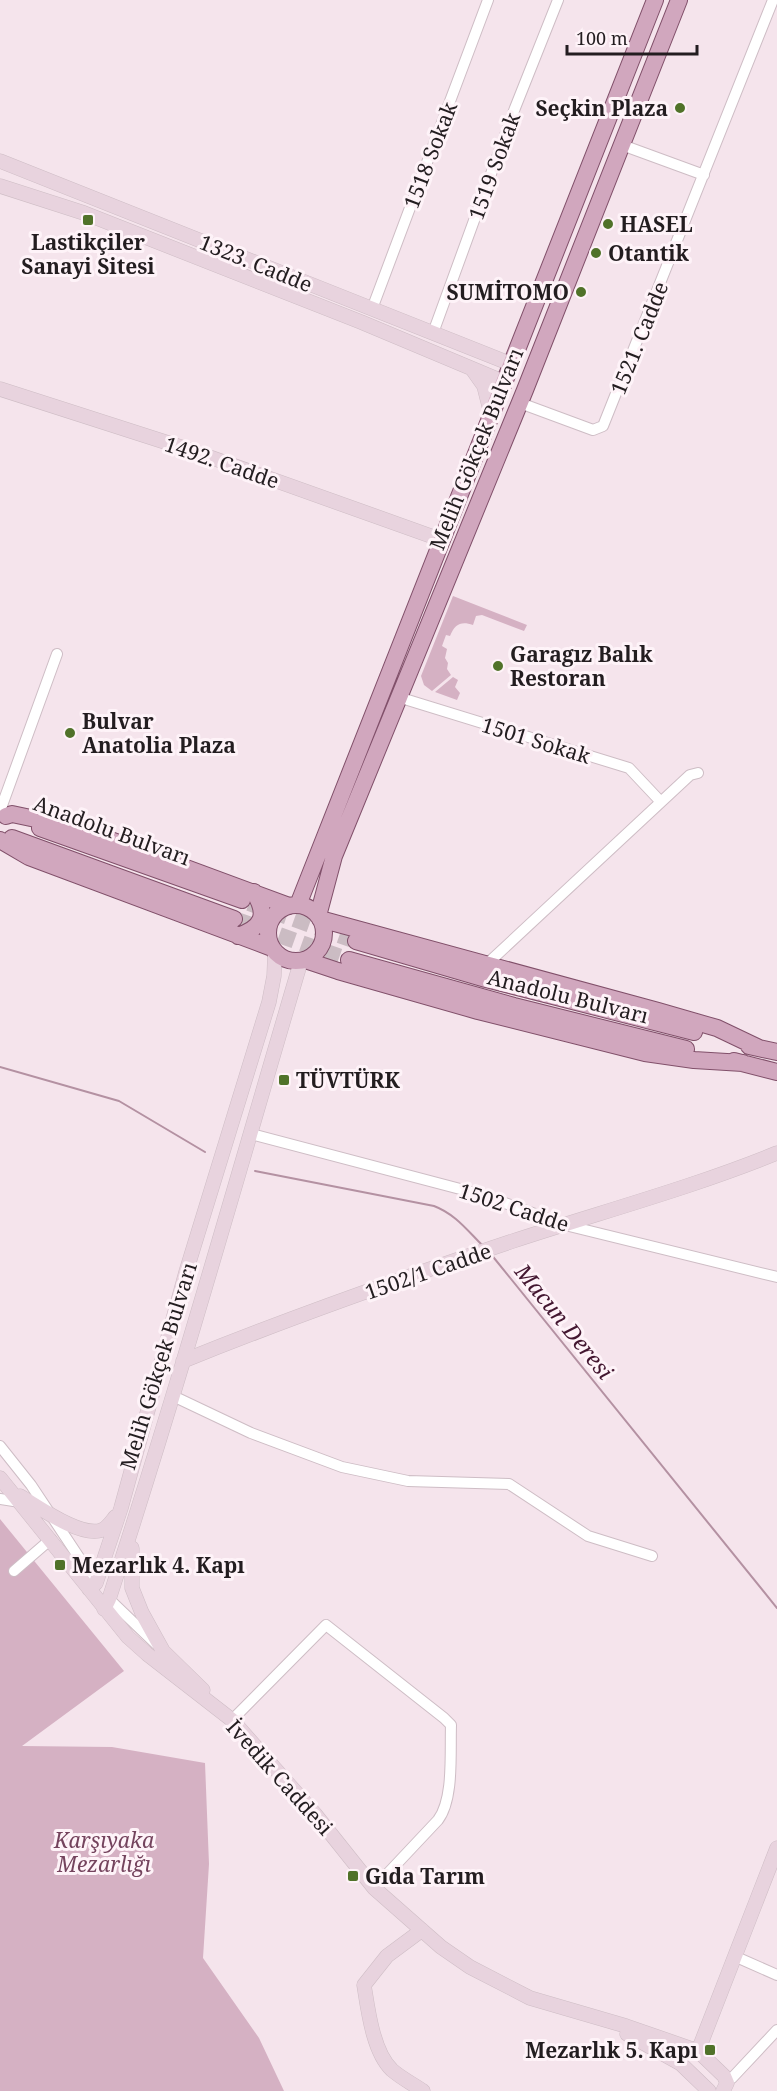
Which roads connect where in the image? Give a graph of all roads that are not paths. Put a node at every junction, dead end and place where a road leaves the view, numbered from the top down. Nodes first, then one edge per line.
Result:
1 (488, 0) edge
2 (558, 0) edge
3 (655, 0) edge
4 (679, 0) edge
5 (773, 0) edge
6 (622, 145) junction
7 (0, 161) edge
8 (27, 172) junction
9 (704, 175) junction
10 (0, 186) edge
11 (17, 193) junction
12 (81, 194) junction
13 (74, 210) junction
14 (372, 309) junction
15 (433, 333) junction
16 (511, 364) junction
17 (472, 369) junction
18 (532, 372) junction
19 (504, 382) junction
20 (0, 389) edge
21 (522, 397) junction
22 (492, 411) junction
23 (442, 540) junction
24 (57, 654) dead end
25 (398, 697) junction
26 (698, 773) dead end
27 (661, 802) junction
28 (2, 813) edge
29 (0, 834) edge
30 (0, 840) edge
31 (248, 896) junction
32 (293, 906) junction
33 (319, 918) junction
34 (236, 928) junction
35 (357, 935) junction
36 (274, 950) junction
37 (303, 960) junction
38 (487, 964) junction
39 (344, 965) junction
40 (759, 1048) junction
41 (777, 1052) edge
42 (777, 1072) edge
43 (231, 1127) junction
44 (251, 1134) junction
45 (777, 1153) edge
46 (565, 1225) junction
47 (777, 1277) edge
48 (183, 1361) junction
49 (172, 1396) junction
50 (0, 1446) edge
51 (0, 1478) edge
52 (5, 1495) edge
53 (121, 1508) junction
54 (50, 1513) junction
55 (137, 1515) junction
56 (51, 1539) junction
57 (652, 1556) dead end
58 (14, 1571) dead end
59 (92, 1586) junction
60 (107, 1604) junction
61 (163, 1651) junction
62 (212, 1705) junction
63 (232, 1720) junction
64 (777, 1848) edge
65 (374, 1888) junction
66 (422, 1930) junction
67 (734, 1956) junction
68 (777, 1975) edge
69 (601, 2020) junction
70 (777, 2030) edge
71 (695, 2050) junction
72 (681, 2064) junction
73 (727, 2086) edge
74 (423, 2091) edge
75 (709, 2091) edge

1 - 14 street, 1518 Sokak
2 - 15 street, 1519 Sokak
3 - 16 main road, Melih Gökçek Bulvarı
4 - 6 main road, Melih Gökçek Bulvarı
5 - 9 street, 1521. Cadde
6 - 9 street
6 - 18 main road, Melih Gökçek Bulvarı
7 - 8 street, 1323. Cadde
8 - 11 street
8 - 12 street, 1323. Cadde
9 - 21 street, 1521. Cadde
10 - 11 street
11 - 13 street
12 - 13 street
12 - 14 street, 1323. Cadde
13 - 17 street
14 - 15 street, 1323. Cadde
15 - 16 street, 1323. Cadde
16 - 18 main road
16 - 19 main road, Melih Gökçek Bulvarı
17 - 19 street
17 - 22 street
18 - 21 main road, Melih Gökçek Bulvarı
19 - 21 main road
19 - 22 main road, Melih Gökçek Bulvarı
20 - 23 street, 1492. Cadde
21 - 25 main road, Melih Gökçek Bulvarı
22 - 23 main road, Melih Gökçek Bulvarı
23 - 32 main road, Melih Gökçek Bulvarı
24 - 28 street
25 - 27 street, 1501 Sokak
25 - 33 main road, Melih Gökçek Bulvarı
26 - 27 street
27 - 38 street
28 - 31 main road, Anadolu Bulvarı
29 - 34 main road, Anadolu Bulvarı
30 - 34 main road
31 - 32 main road, Anadolu Bulvarı
31 - 34 main road
32 - 33 main road
32 - 36 main road
33 - 35 main road
33 - 37 main road
34 - 36 main road
35 - 38 main road
35 - 39 main road
35 - 40 main road, Anadolu Bulvarı
36 - 37 main road
36 - 43 street, Melih Gökçek Bulvarı
37 - 39 main road
37 - 44 street, Melih Gökçek Bulvarı
38 - 40 main road
39 - 42 main road
40 - 41 main road, Anadolu Bulvarı
43 - 44 street
43 - 53 street, Melih Gökçek Bulvarı
44 - 46 street, 1502 Cadde
44 - 48 street, Melih Gökçek Bulvarı
45 - 46 street, 1502/1 Cadde
46 - 47 street, 1502 Cadde
46 - 48 street, 1502/1 Cadde
48 - 49 street, Melih Gökçek Bulvarı
49 - 55 street, Melih Gökçek Bulvarı
49 - 57 street
50 - 54 street
51 - 52 street
52 - 54 street
52 - 56 street
53 - 54 street
53 - 59 street, Melih Gökçek Bulvarı
54 - 59 street
55 - 60 street, Melih Gökçek Bulvarı
55 - 61 street
56 - 58 street
56 - 59 street
59 - 60 street, İvedik Caddesi
60 - 61 street
60 - 62 street, İvedik Caddesi
61 - 62 street
62 - 63 street, İvedik Caddesi
63 - 65 street, İvedik Caddesi
63 - 65 street
64 - 67 street
65 - 66 street, İvedik Caddesi
66 - 69 street, İvedik Caddesi
66 - 74 street
67 - 68 street
67 - 71 street
69 - 71 street, İvedik Caddesi
69 - 72 street, İvedik Caddesi
70 - 73 street
71 - 72 street
71 - 73 street, İvedik Caddesi
72 - 75 street, İvedik Caddesi

